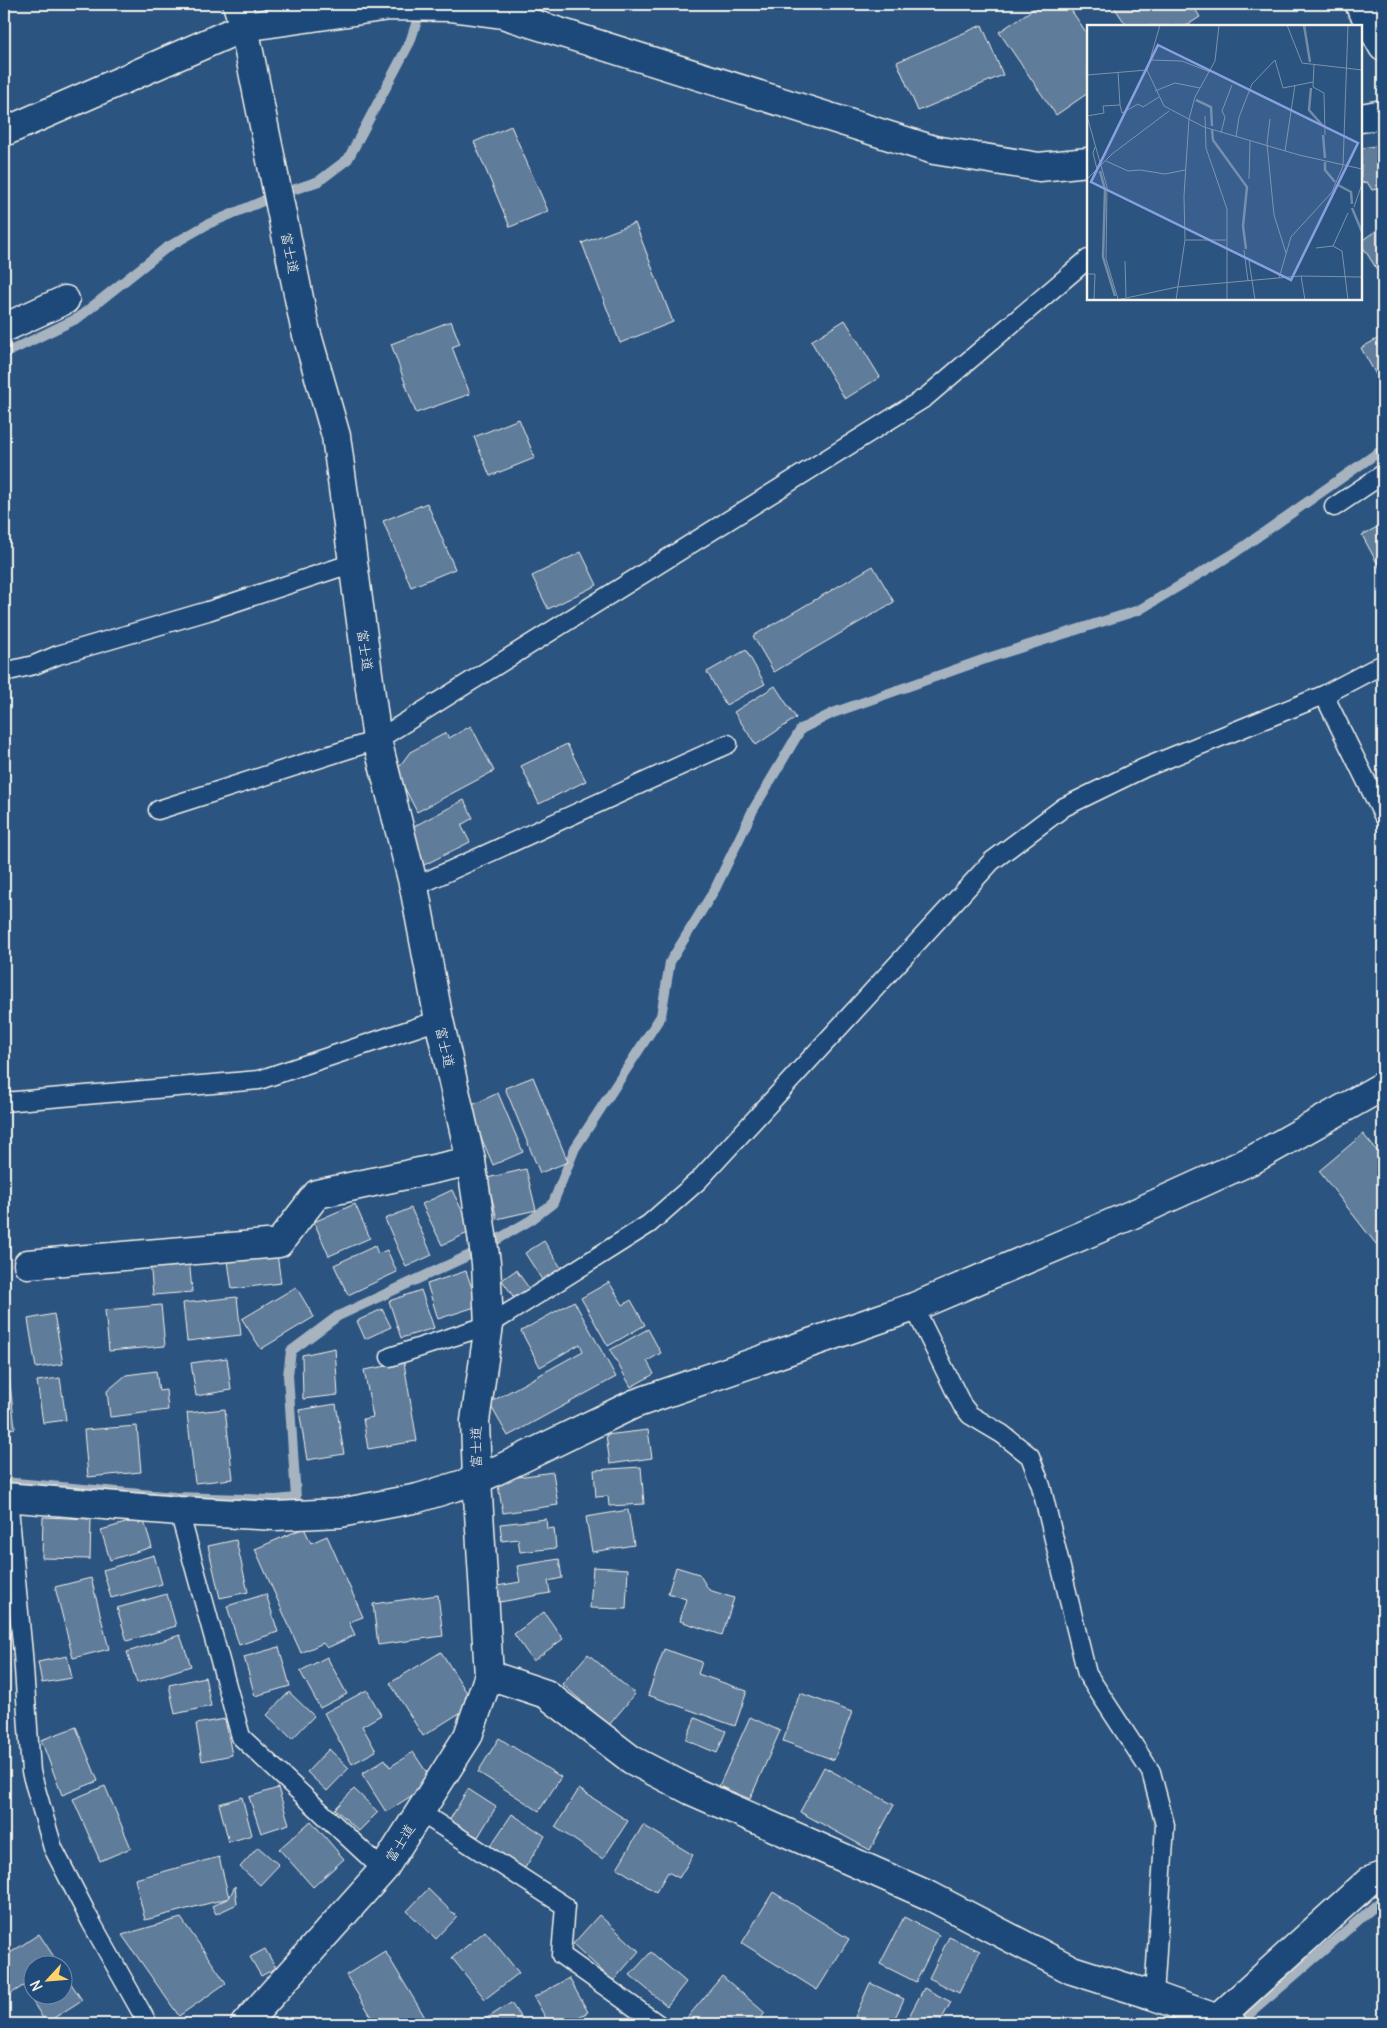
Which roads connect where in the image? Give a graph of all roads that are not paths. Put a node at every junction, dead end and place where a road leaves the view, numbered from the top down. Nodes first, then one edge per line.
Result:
1 (1359, 4) edge
2 (241, 16) edge
3 (1383, 47) edge
4 (1383, 114) edge
5 (1362, 118) edge
6 (4, 132) edge
7 (1087, 162) edge
8 (1087, 260) edge
9 (65, 300) dead end
10 (4, 328) edge
11 (1383, 474) edge
12 (1334, 507) dead end
13 (352, 563) junction
14 (1383, 664) edge
15 (4, 672) edge
16 (1324, 694) junction
17 (377, 740) junction
18 (728, 744) dead end
19 (158, 810) dead end
20 (1383, 816) edge
21 (414, 887) junction
22 (439, 1020) junction
23 (1383, 1086) edge
24 (4, 1102) edge
25 (470, 1161) junction
26 (28, 1264) dead end
27 (914, 1307) junction
28 (489, 1325) junction
29 (390, 1357) dead end
30 (477, 1480) junction
31 (6, 1497) edge
32 (179, 1511) junction
33 (489, 1675) junction
34 (420, 1812) junction
35 (383, 1870) junction
36 (1383, 1876) edge
37 (1154, 1996) junction
38 (1220, 2023) edge
39 (148, 2024) edge
40 (243, 2024) edge
41 (658, 2024) edge

1 - 3 street
2 - 6 street
2 - 7 street
2 - 13 street, 富士道
4 - 5 street
8 - 17 lane
9 - 10 street
11 - 12 lane
13 - 15 lane
13 - 17 street, 富士道
14 - 16 lane
16 - 20 lane
16 - 28 lane
17 - 19 lane
17 - 21 street, 富士道
18 - 21 lane
21 - 22 street, 富士道
22 - 24 lane
22 - 25 street, 富士道
23 - 27 street
25 - 26 street
25 - 28 street, 富士道
27 - 30 street
27 - 37 lane
28 - 29 lane
28 - 30 street, 富士道
30 - 32 street
30 - 33 street, 富士道
31 - 32 street
31 - 39 lane
32 - 35 lane
33 - 34 street, 富士道
33 - 37 street
34 - 35 street, 富士道
34 - 41 lane
35 - 40 street, 富士道
36 - 38 street
37 - 38 street

